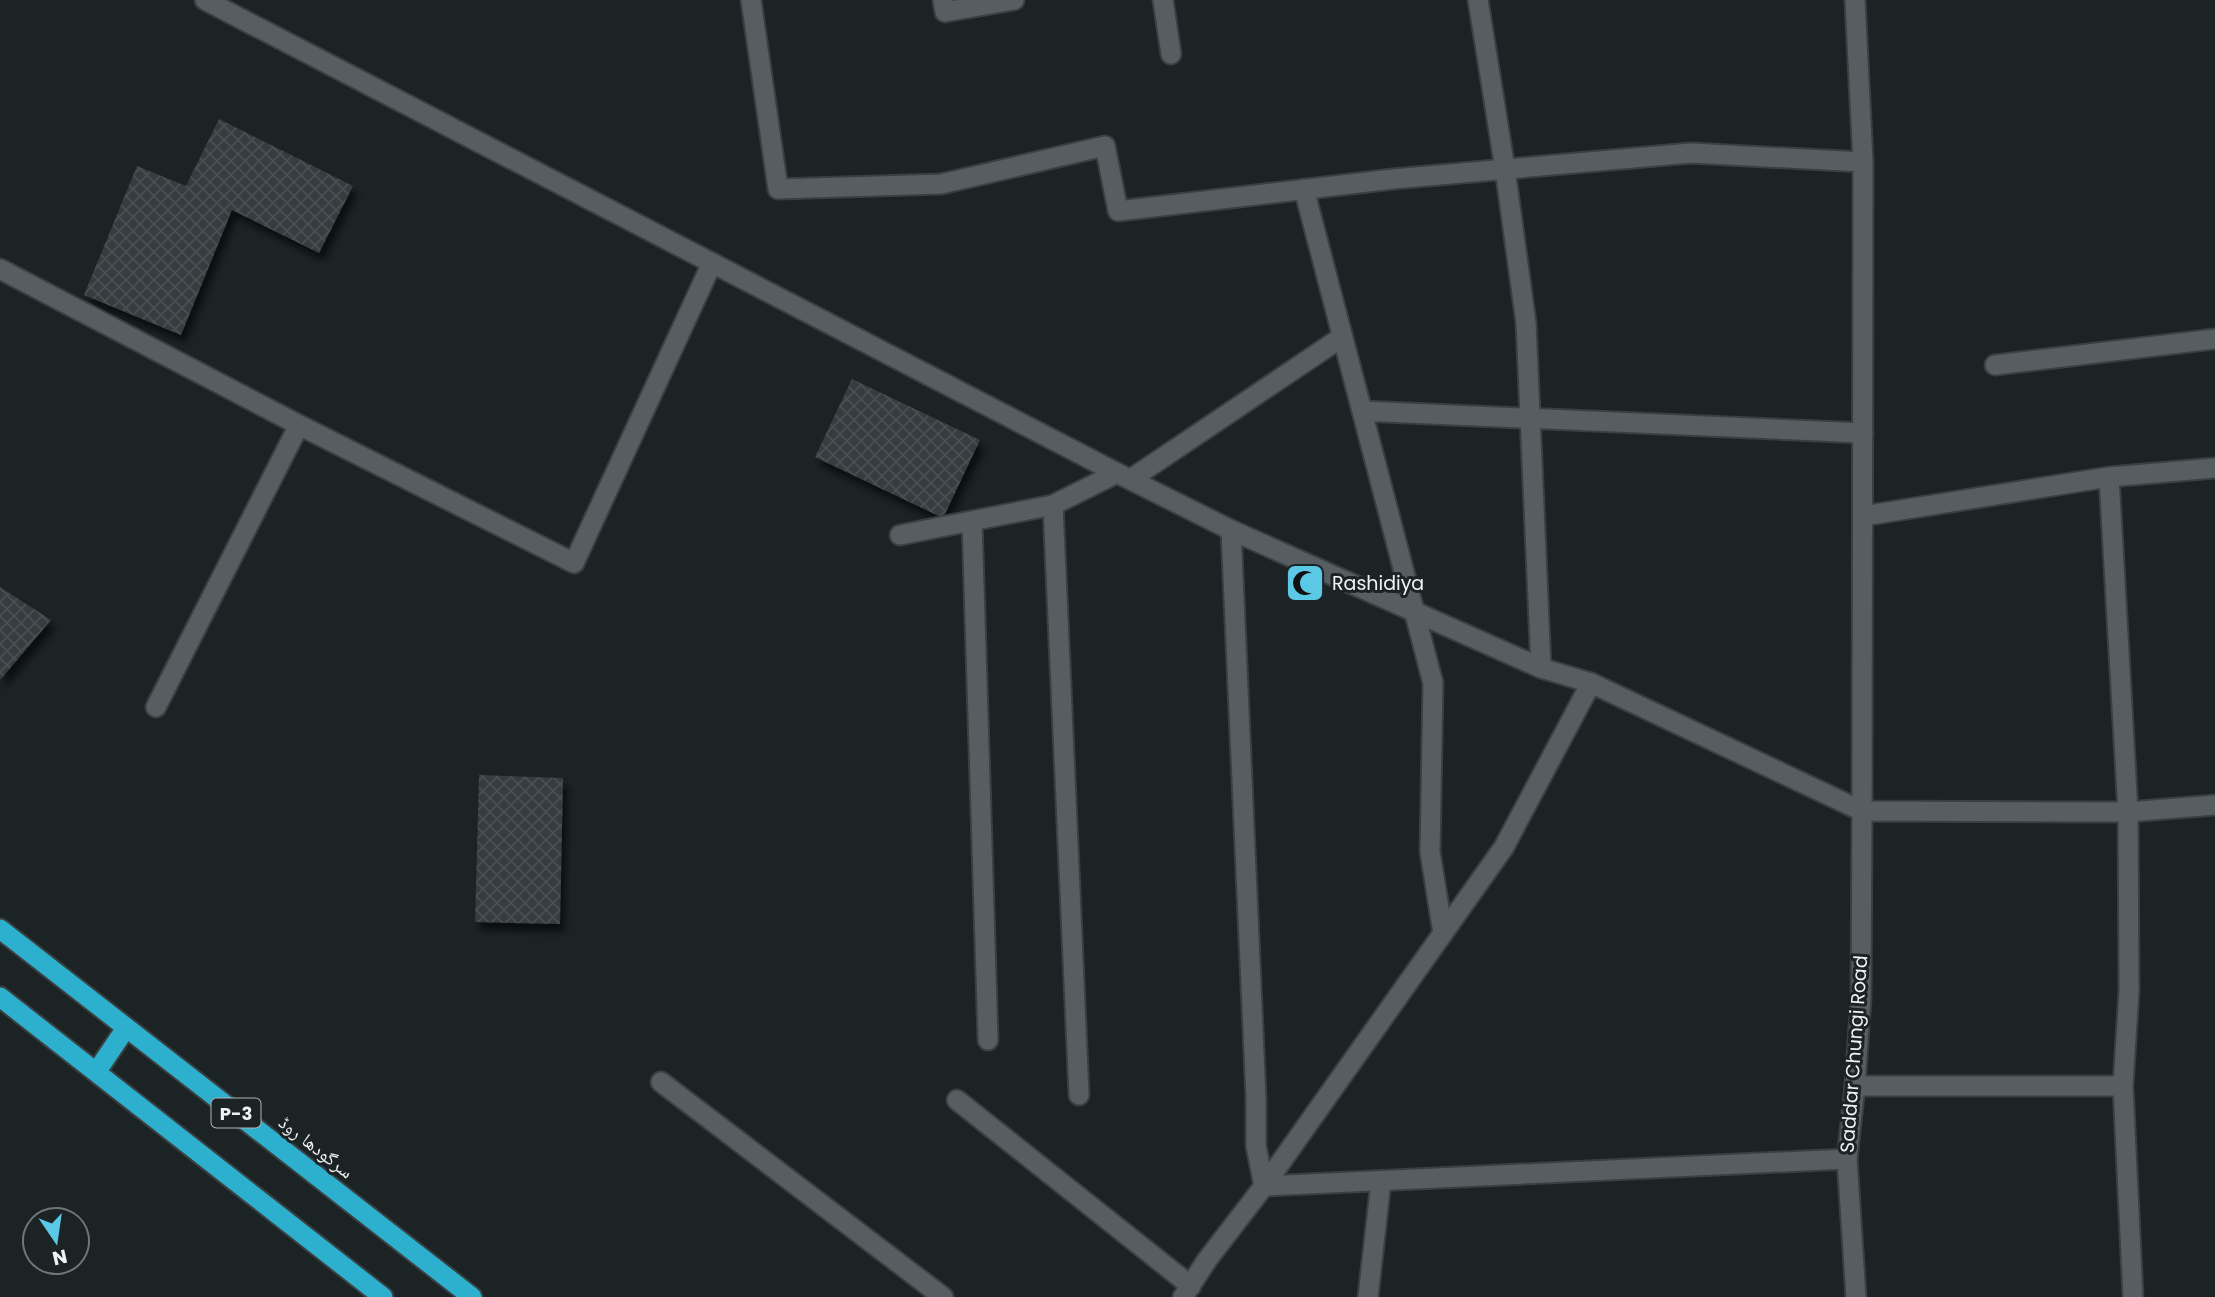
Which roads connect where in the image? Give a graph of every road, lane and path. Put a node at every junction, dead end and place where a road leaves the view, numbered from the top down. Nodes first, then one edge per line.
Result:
1 (205, 0) edge
2 (751, 0) edge
3 (943, 0) edge
4 (1014, 0) edge
5 (1163, 0) edge
6 (1478, 0) edge
7 (1855, 0) edge
8 (1171, 54) dead end
9 (1863, 162) junction
10 (1505, 169) junction
11 (1304, 190) junction
12 (712, 263) junction
13 (0, 269) edge
14 (1342, 337) junction
15 (2215, 339) edge
16 (1995, 365) dead end
17 (1362, 411) junction
18 (1530, 419) junction
19 (299, 425) junction
20 (1863, 433) junction
21 (2215, 468) edge
22 (1124, 476) junction
23 (2109, 477) junction
24 (1053, 505) junction
25 (1863, 516) junction
26 (972, 520) junction
27 (1231, 530) junction
28 (900, 535) dead end
29 (1415, 612) junction
30 (1541, 668) junction
31 (1591, 683) junction
32 (156, 707) dead end
33 (2215, 806) edge
34 (1862, 811) junction
35 (2127, 812) junction
36 (0, 929) edge
37 (1443, 933) junction
38 (0, 997) edge
39 (126, 1028) junction
40 (988, 1040) dead end
41 (97, 1072) junction
42 (660, 1082) dead end
43 (1855, 1086) junction
44 (2123, 1086) junction
45 (1079, 1095) dead end
46 (957, 1100) dead end
47 (1847, 1159) junction
48 (1381, 1181) junction
49 (1265, 1186) junction
50 (1187, 1291) edge
51 (383, 1297) edge
52 (472, 1297) edge
53 (943, 1297) edge
54 (1368, 1297) edge
55 (1856, 1297) edge
56 (2133, 1297) edge

1 - 12 street
2 - 11 street
3 - 4 street
5 - 8 street
6 - 10 street
7 - 9 street, Saddar Chungi Road
9 - 10 street
9 - 20 street, Saddar Chungi Road
10 - 11 street
10 - 18 street
11 - 14 street
12 - 19 street
12 - 22 street
13 - 19 street
14 - 17 street
14 - 22 street
15 - 16 street
17 - 18 street
17 - 29 street
18 - 20 street
18 - 30 street
19 - 32 street
20 - 25 street, Saddar Chungi Road
21 - 23 street
22 - 24 street
22 - 27 street
23 - 25 street
23 - 35 street
24 - 26 street
24 - 45 street
25 - 34 street, Saddar Chungi Road
26 - 28 street
26 - 40 street
27 - 29 street
27 - 49 street
29 - 30 street
29 - 37 street
30 - 31 street
31 - 34 street
31 - 37 street
33 - 35 street
34 - 35 street
34 - 43 street, Saddar Chungi Road
35 - 44 street
36 - 39 highway, سرگودھا روڈ / P-3
37 - 49 street
38 - 41 highway, P-3
39 - 41 highway
39 - 52 highway, سرگودھا روڈ / P-3
41 - 51 highway, P-3
42 - 53 street
43 - 44 street
43 - 47 street, Saddar Chungi Road
44 - 56 street
46 - 50 street
47 - 48 street
47 - 55 street, Saddar Chungi Road
48 - 49 street
48 - 54 street
49 - 50 street

